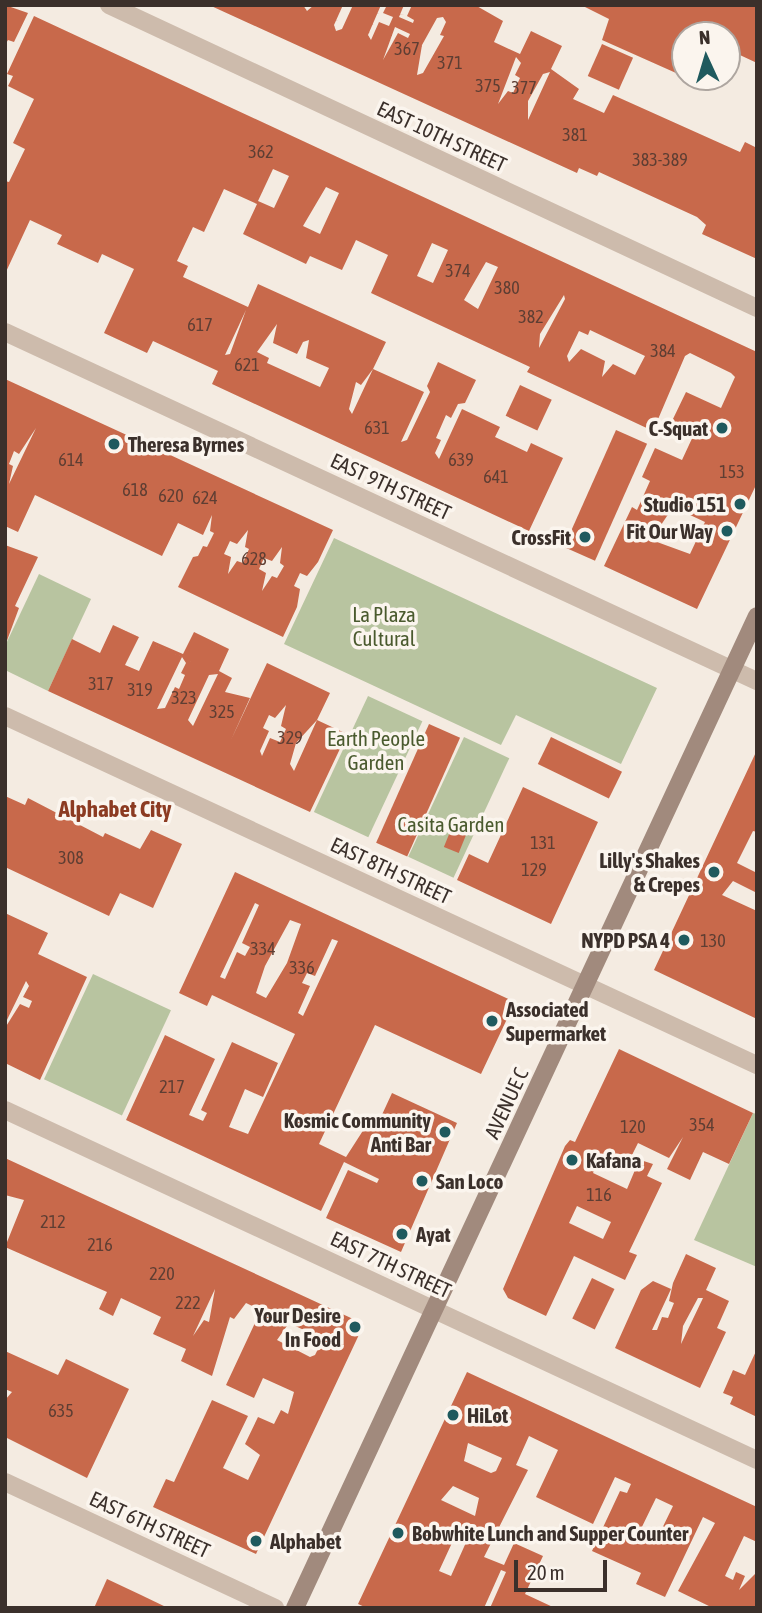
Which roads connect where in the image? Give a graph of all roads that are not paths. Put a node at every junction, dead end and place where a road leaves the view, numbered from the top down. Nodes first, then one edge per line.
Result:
1 (109, 5) edge
2 (757, 308) edge
3 (5, 332) edge
4 (757, 616) edge
5 (732, 670) junction
6 (757, 681) edge
7 (5, 716) edge
8 (586, 985) junction
9 (757, 1065) edge
10 (5, 1110) edge
11 (434, 1310) junction
12 (757, 1460) edge
13 (5, 1482) edge
14 (275, 1608) edge
15 (295, 1608) edge

1 - 2 street, EAST 10TH STREET
3 - 5 street, EAST 9TH STREET
4 - 5 main road, AVENUE C
5 - 6 street, EAST 9TH STREET
5 - 8 main road, AVENUE C
7 - 8 street, EAST 8TH STREET
8 - 9 street, EAST 8TH STREET
8 - 11 main road, AVENUE C
10 - 11 street, EAST 7TH STREET
11 - 12 street, EAST 7TH STREET
11 - 15 main road, AVENUE C
13 - 14 street, EAST 6TH STREET

